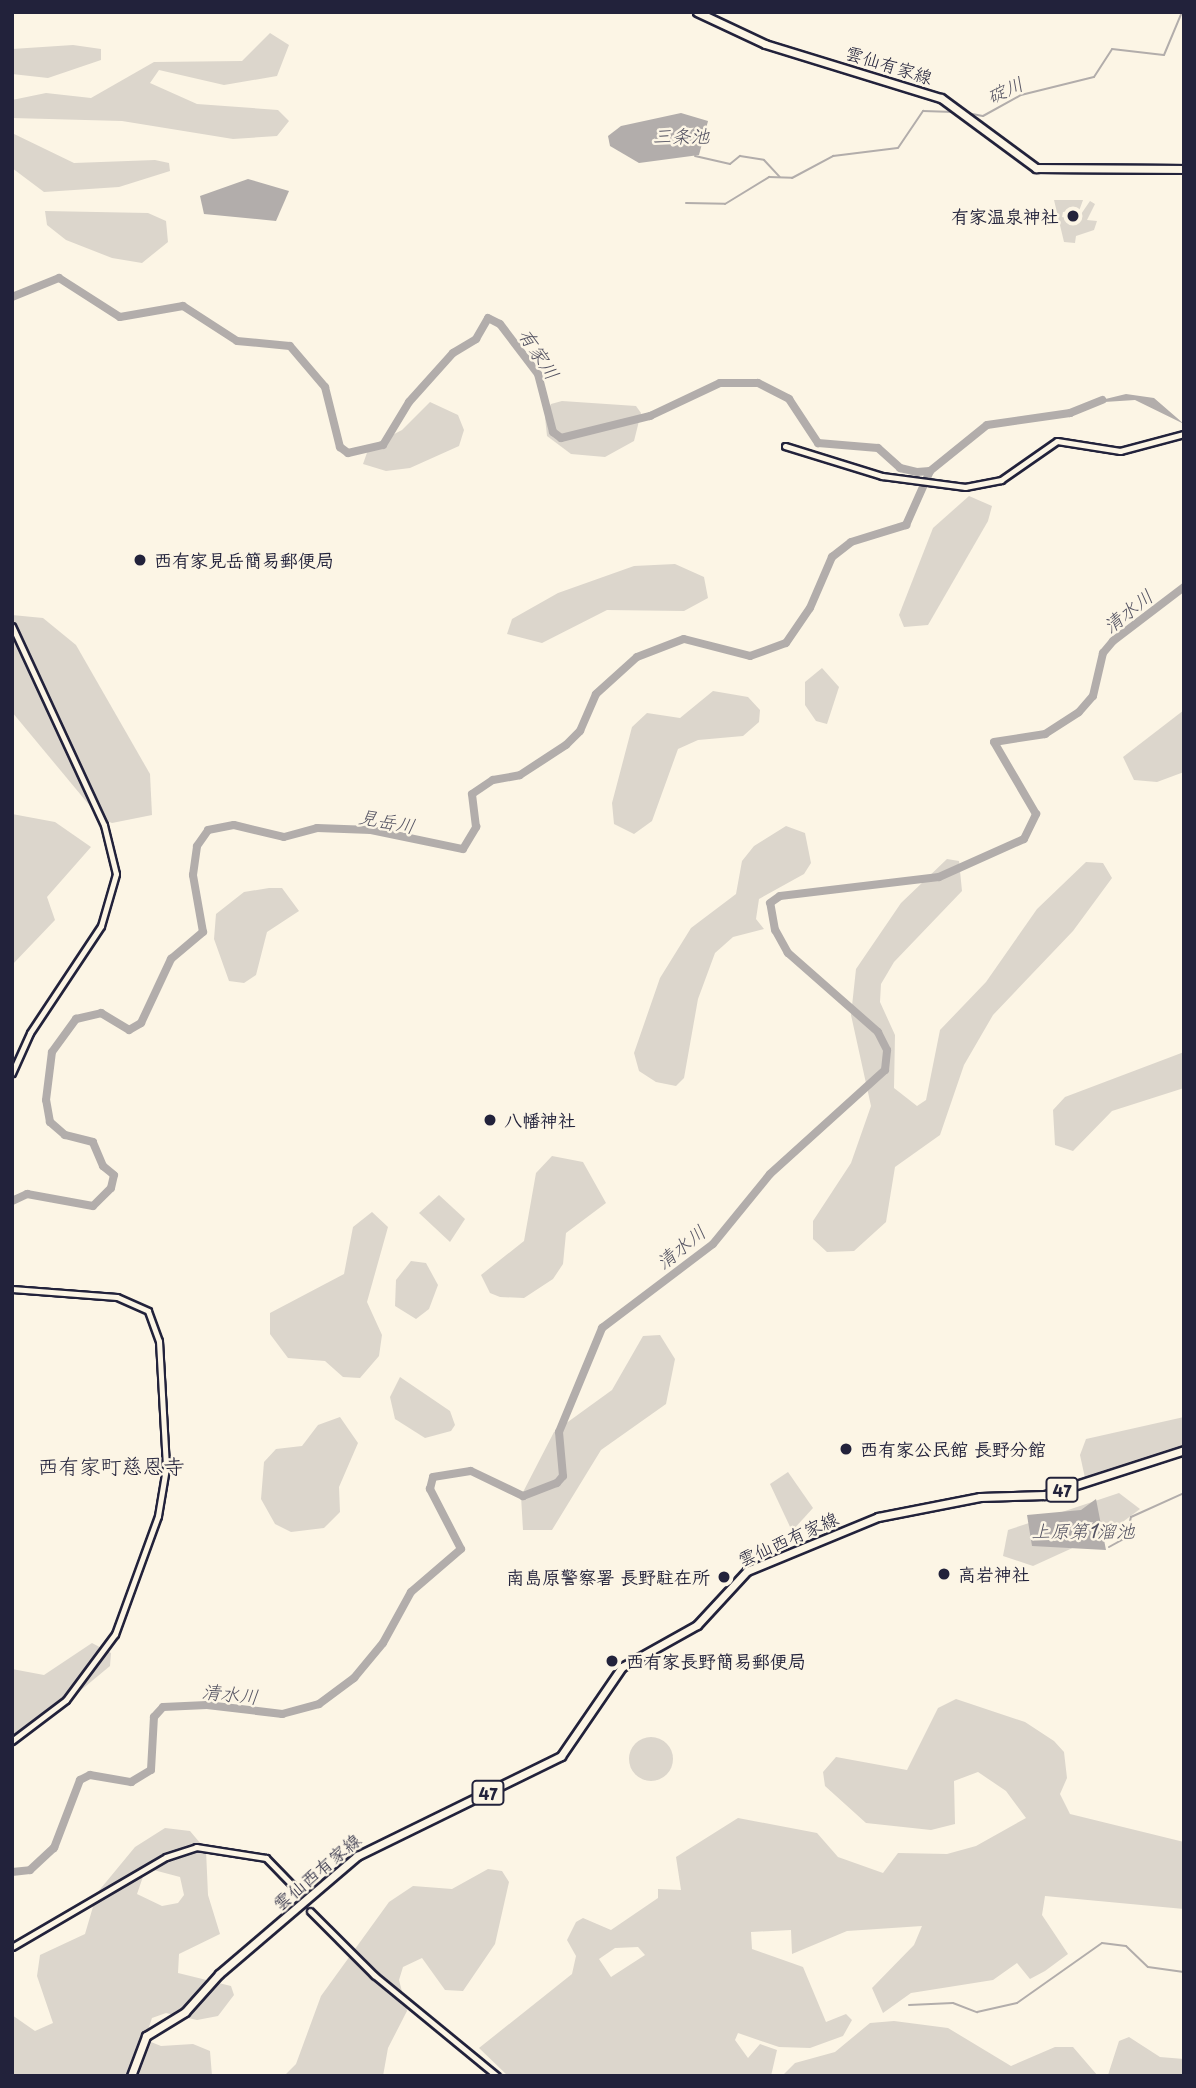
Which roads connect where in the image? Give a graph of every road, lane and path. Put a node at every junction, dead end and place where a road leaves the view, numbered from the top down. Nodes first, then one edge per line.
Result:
1 (697, 12) edge
2 (1184, 169) edge
3 (1184, 434) edge
4 (785, 446) dead end
5 (12, 626) edge
6 (12, 1073) edge
7 (12, 1289) edge
8 (1184, 1450) edge
9 (12, 1741) edge
10 (297, 1891) tunnel mouth
11 (310, 1911) tunnel mouth
12 (12, 1947) edge
13 (131, 2076) edge
14 (497, 2076) edge

1 - 2 main road, 雲仙有家線
3 - 4 street
5 - 6 street
7 - 9 street
8 - 13 main road, 雲仙西有家線 / 47
10 - 12 street
11 - 14 street

